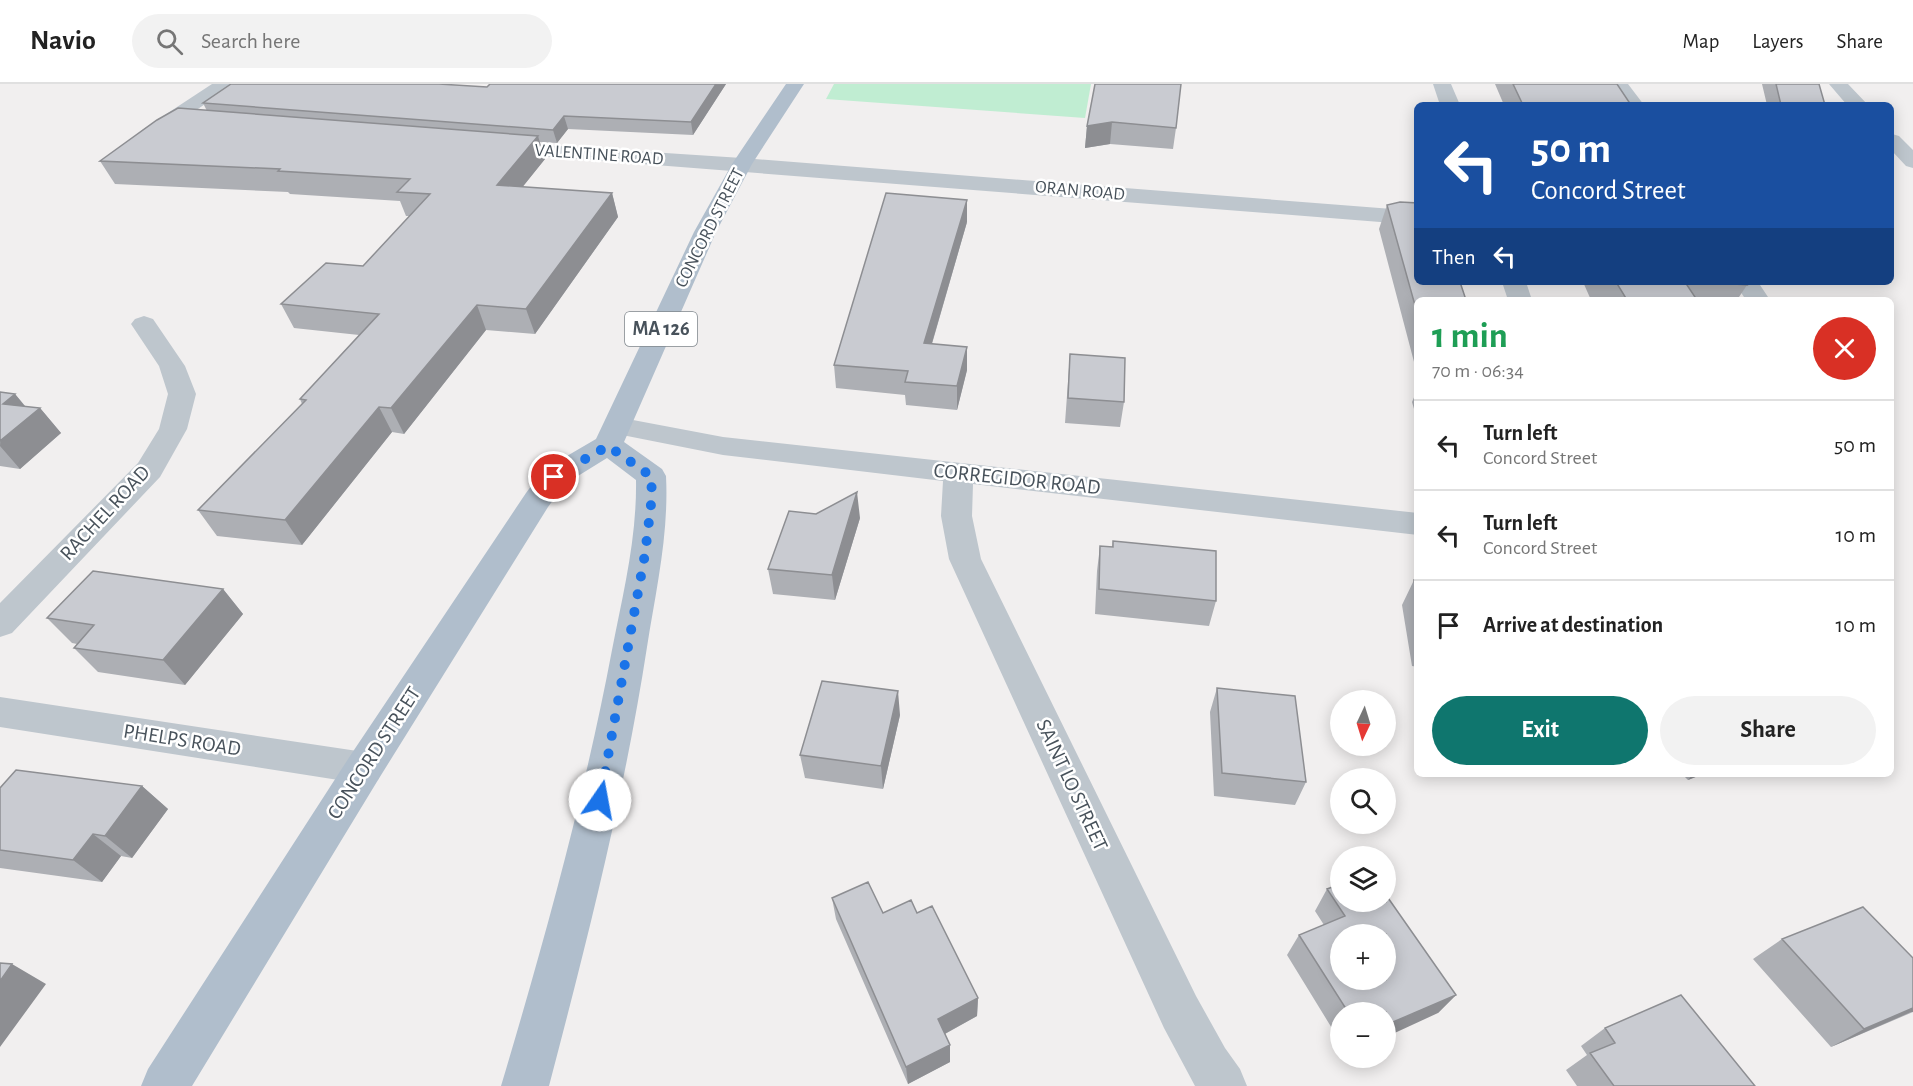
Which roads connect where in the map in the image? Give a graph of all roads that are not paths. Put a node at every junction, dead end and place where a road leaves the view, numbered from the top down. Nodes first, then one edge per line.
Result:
1 (225, 84) edge
2 (795, 84) edge
3 (1442, 84) edge
4 (1619, 84) edge
5 (1838, 84) edge
6 (1449, 102) edge
7 (1632, 102) edge
8 (1855, 102) edge
9 (169, 121) junction
10 (200, 124) edge
11 (1894, 142) edge
12 (133, 145) edge
13 (477, 146) edge
14 (1913, 162) edge
15 (742, 164) junction
16 (1414, 218) edge
17 (144, 324) dead end
18 (613, 436) junction
19 (959, 473) junction
20 (1414, 524) edge
21 (0, 624) edge
22 (0, 712) edge
23 (364, 768) junction
24 (165, 1086) edge
25 (525, 1086) edge
26 (1223, 1086) edge

1 - 9 street
2 - 15 main road, CONCORD STREET / MA 126
3 - 6 street
4 - 7 street
5 - 8 street
9 - 10 street
9 - 12 street
11 - 14 street
13 - 15 street, VALENTINE ROAD
15 - 16 street, ORAN ROAD
15 - 18 main road, CONCORD STREET / MA 126
17 - 21 street, RACHEL ROAD
18 - 19 street, CORREGIDOR ROAD
18 - 23 main road, CONCORD STREET
18 - 25 main road
19 - 20 street, CORREGIDOR ROAD
19 - 26 street, SAINT LO STREET
22 - 23 street, PHELPS ROAD
23 - 24 main road, CONCORD STREET

